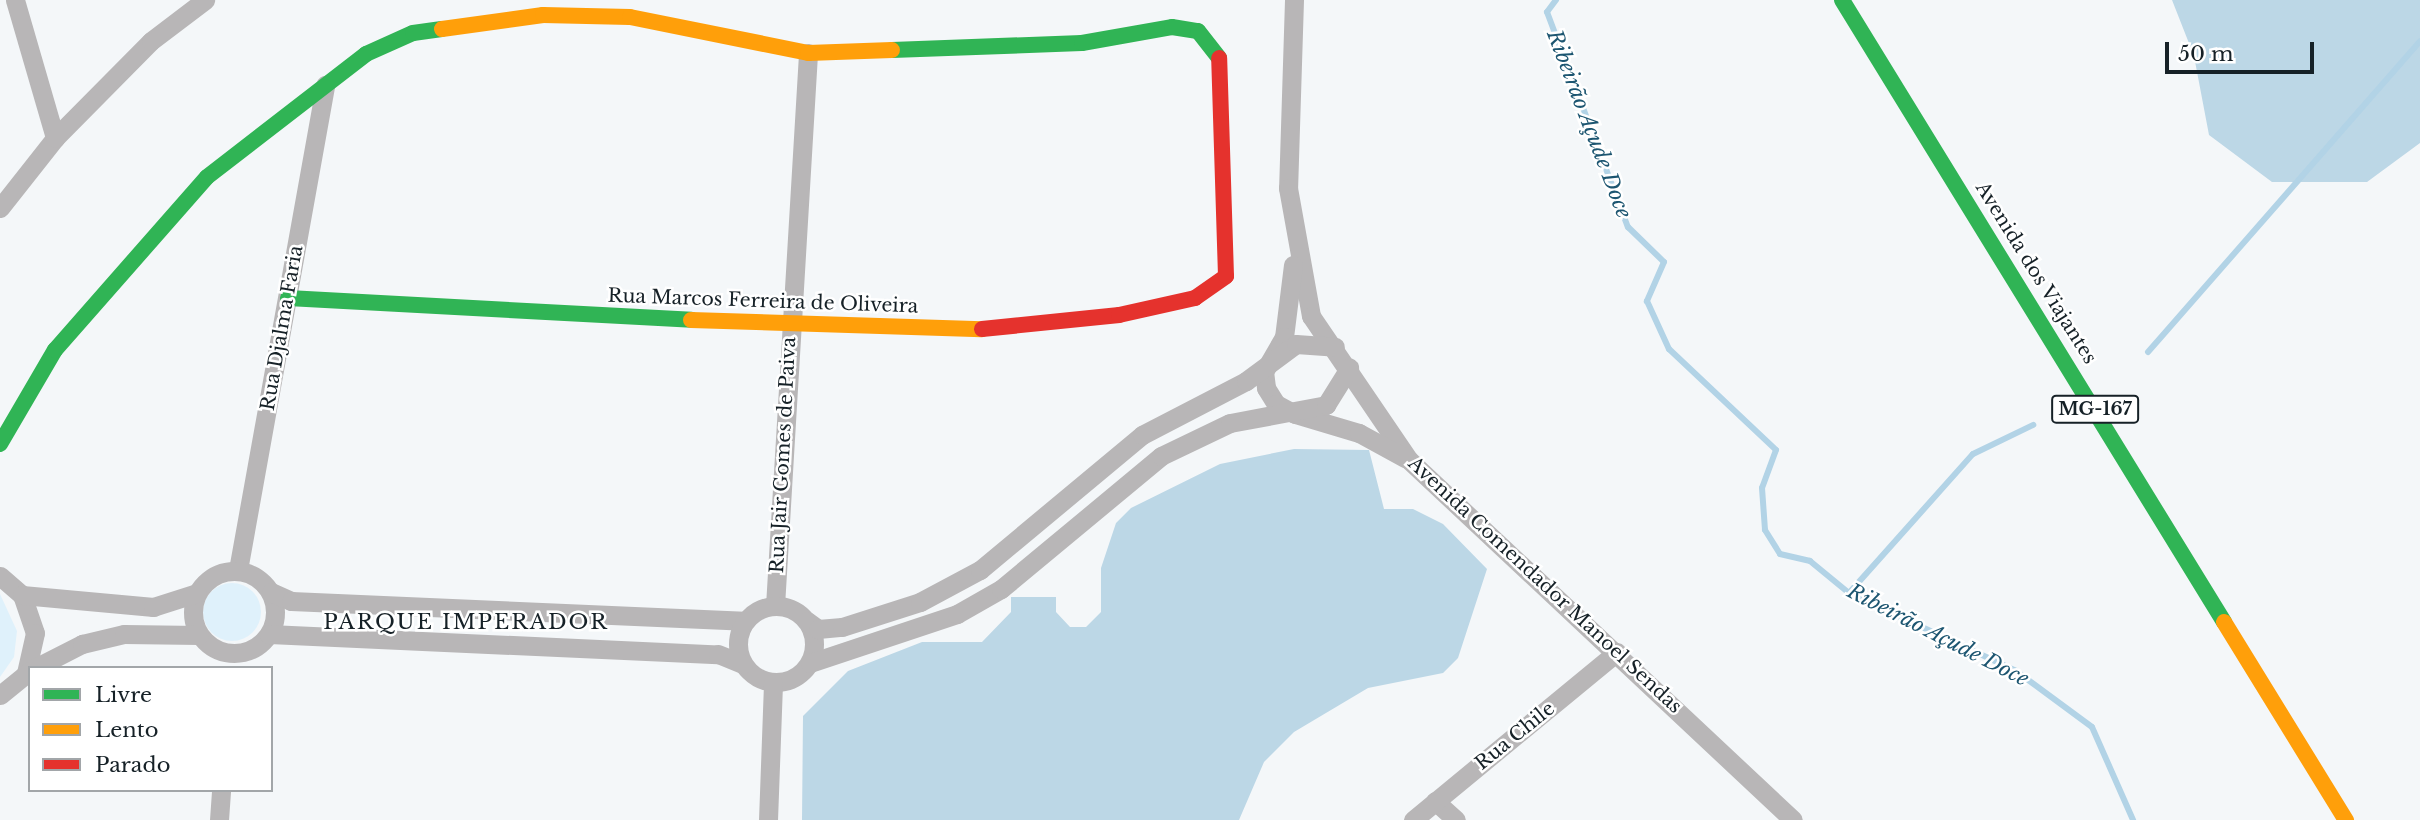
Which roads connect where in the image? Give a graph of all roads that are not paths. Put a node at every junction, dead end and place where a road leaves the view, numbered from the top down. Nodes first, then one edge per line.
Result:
1 (15, 0) edge
2 (205, 0) edge
3 (1294, 0) edge
4 (1842, 0) edge
5 (808, 53) junction
6 (325, 85) junction
7 (55, 138) junction
8 (0, 208) edge
9 (1295, 251) junction
10 (288, 298) junction
11 (790, 326) junction
12 (1335, 347) junction
13 (1271, 357) junction
14 (1349, 368) junction
15 (1295, 414) junction
16 (0, 444) edge
17 (1409, 460) junction
18 (237, 570) junction
19 (0, 576) edge
20 (271, 592) junction
21 (197, 593) junction
22 (22, 595) junction
23 (775, 606) junction
24 (744, 621) junction
25 (807, 621) junction
26 (269, 634) junction
27 (199, 635) junction
28 (1617, 652) junction
29 (231, 660) edge
30 (810, 663) junction
31 (743, 664) junction
32 (31, 666) edge
33 (38, 666) edge
34 (28, 672) edge
35 (773, 683) junction
36 (0, 695) edge
37 (220, 792) edge
38 (1435, 801) junction
39 (219, 820) edge
40 (768, 820) edge
41 (1413, 820) edge
42 (1456, 820) edge
43 (1793, 820) edge
44 (2346, 820) edge

1 - 7 street
2 - 7 street
3 - 9 street, Avenida Comendador Manoel Sendas
4 - 44 street, Avenida dos Viajantes / MG-167
5 - 6 street
5 - 11 street, Rua Jair Gomes de Paiva
5 - 11 street, Rua Marcos Ferreira de Oliveira
6 - 10 street, Rua Djalma Faria
6 - 16 street
7 - 8 street
9 - 12 street, Avenida Comendador Manoel Sendas
9 - 13 street
10 - 11 street, Rua Marcos Ferreira de Oliveira
10 - 18 street, Rua Djalma Faria
11 - 23 street, Rua Jair Gomes de Paiva
12 - 13 street
12 - 14 street, Avenida Comendador Manoel Sendas
13 - 15 street
13 - 25 street
14 - 15 street
14 - 17 street, Avenida Comendador Manoel Sendas
15 - 17 street
15 - 30 street
17 - 28 street, Avenida Comendador Manoel Sendas
18 - 20 street
18 - 21 street
19 - 22 street
20 - 24 street
20 - 26 street
21 - 22 street
21 - 27 street
22 - 32 street
23 - 24 street
23 - 25 street
24 - 31 street
25 - 30 street
26 - 29 street
26 - 31 street
27 - 29 street
27 - 33 street
28 - 38 street, Rua Chile
28 - 43 street, Avenida Comendador Manoel Sendas
30 - 35 street
31 - 35 street
34 - 36 street
35 - 40 street
37 - 39 street
38 - 41 street, Rua Chile
38 - 42 street

